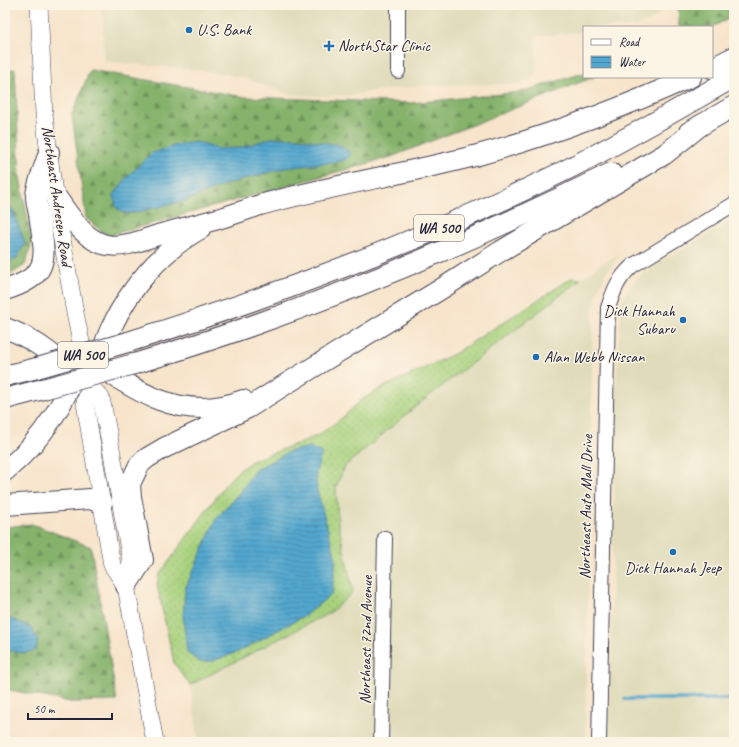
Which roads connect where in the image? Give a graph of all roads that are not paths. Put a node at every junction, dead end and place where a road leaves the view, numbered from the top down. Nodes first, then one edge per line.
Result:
1 (39, 5) edge
2 (398, 5) edge
3 (734, 57) edge
4 (713, 68) edge
5 (398, 71) dead end
6 (734, 77) edge
7 (689, 78) edge
8 (734, 106) edge
9 (701, 125) junction
10 (49, 152) junction
11 (54, 194) junction
12 (734, 204) edge
13 (215, 220) junction
14 (5, 290) edge
15 (5, 328) edge
16 (91, 360) junction
17 (5, 376) edge
18 (83, 380) junction
19 (286, 384) junction
20 (5, 399) edge
21 (5, 471) edge
22 (102, 503) junction
23 (5, 505) edge
24 (385, 538) dead end
25 (126, 586) junction
26 (155, 742) edge
27 (381, 742) edge
28 (599, 742) edge

1 - 10 main road, Northeast Andresen Road
2 - 5 street
3 - 4 highway
6 - 17 highway, WA 500, bridge
7 - 13 highway
8 - 9 highway, WA 500
9 - 19 highway
9 - 20 highway, WA 500, bridge
10 - 11 main road, Northeast Andresen Road
10 - 14 highway
11 - 13 highway
11 - 16 main road, Northeast Andresen Road
12 - 28 street, Northeast Auto Mall Drive
13 - 16 highway
15 - 18 highway
16 - 18 highway
16 - 19 highway
18 - 21 highway
18 - 22 main road
18 - 25 main road
19 - 25 highway
22 - 23 highway
22 - 25 main road
24 - 27 street, Northeast 72nd Avenue
25 - 26 main road

